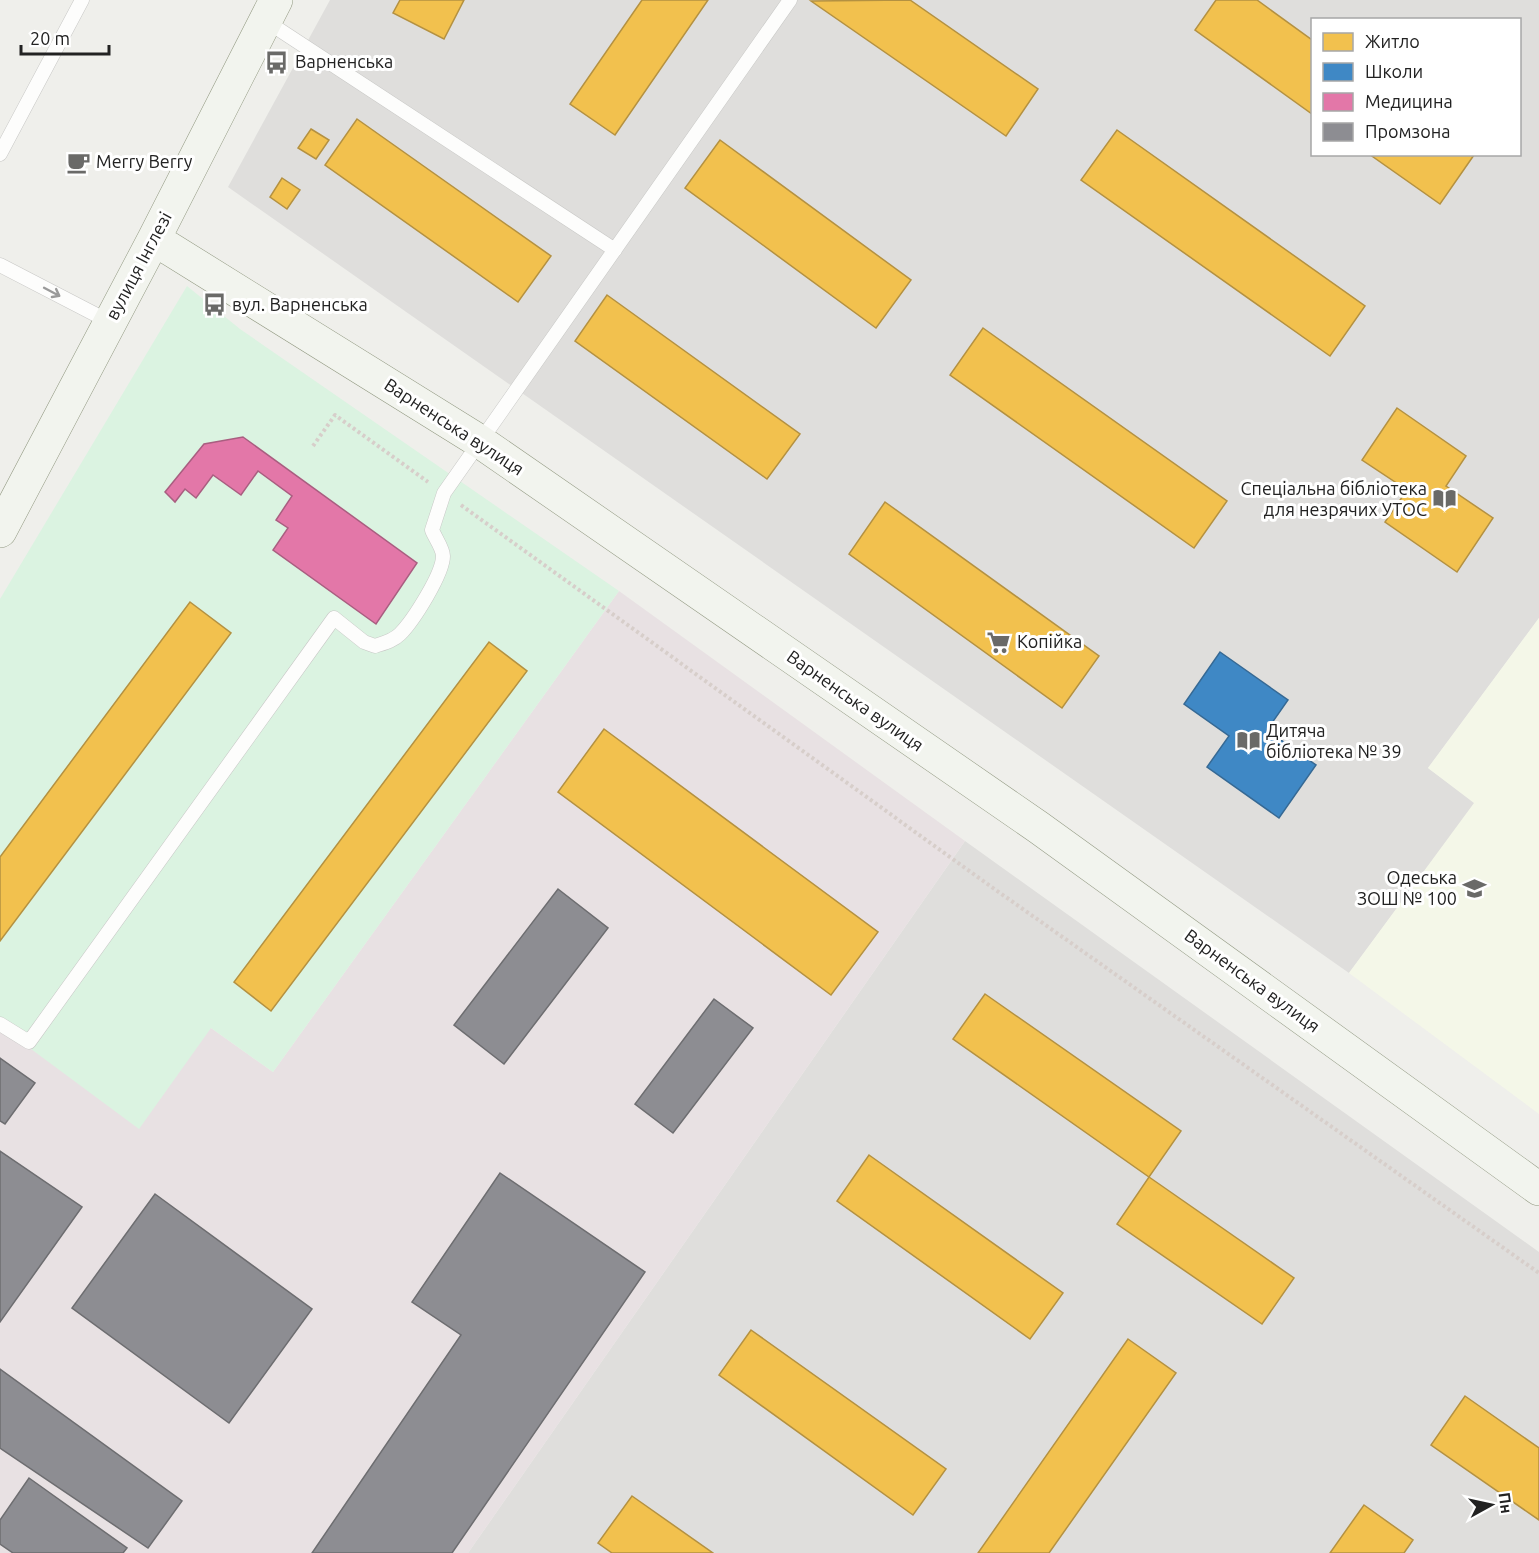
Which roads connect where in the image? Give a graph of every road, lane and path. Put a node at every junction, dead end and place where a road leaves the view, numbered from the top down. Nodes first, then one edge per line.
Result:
1 (82, 0) edge
2 (790, 0) edge
3 (271, 11) edge
4 (0, 154) edge
5 (154, 238) junction
6 (615, 250) junction
7 (0, 265) edge
8 (110, 322) junction
9 (479, 441) junction
10 (314, 446) dead end
11 (444, 493) junction
12 (0, 531) edge
13 (0, 1024) edge
14 (1539, 1189) edge
15 (1539, 1273) edge

1 - 4 lane
2 - 6 lane
3 - 5 street, вулиця Інглезі
3 - 6 lane
5 - 8 street, вулиця Інглезі
5 - 9 street, Варненська вулиця
6 - 9 lane
7 -> 8 lane
8 - 12 street, вулиця Інглезі
9 - 11 lane
9 - 14 street, Варненська вулиця
10 - 11 path
11 - 13 lane
11 - 15 path

